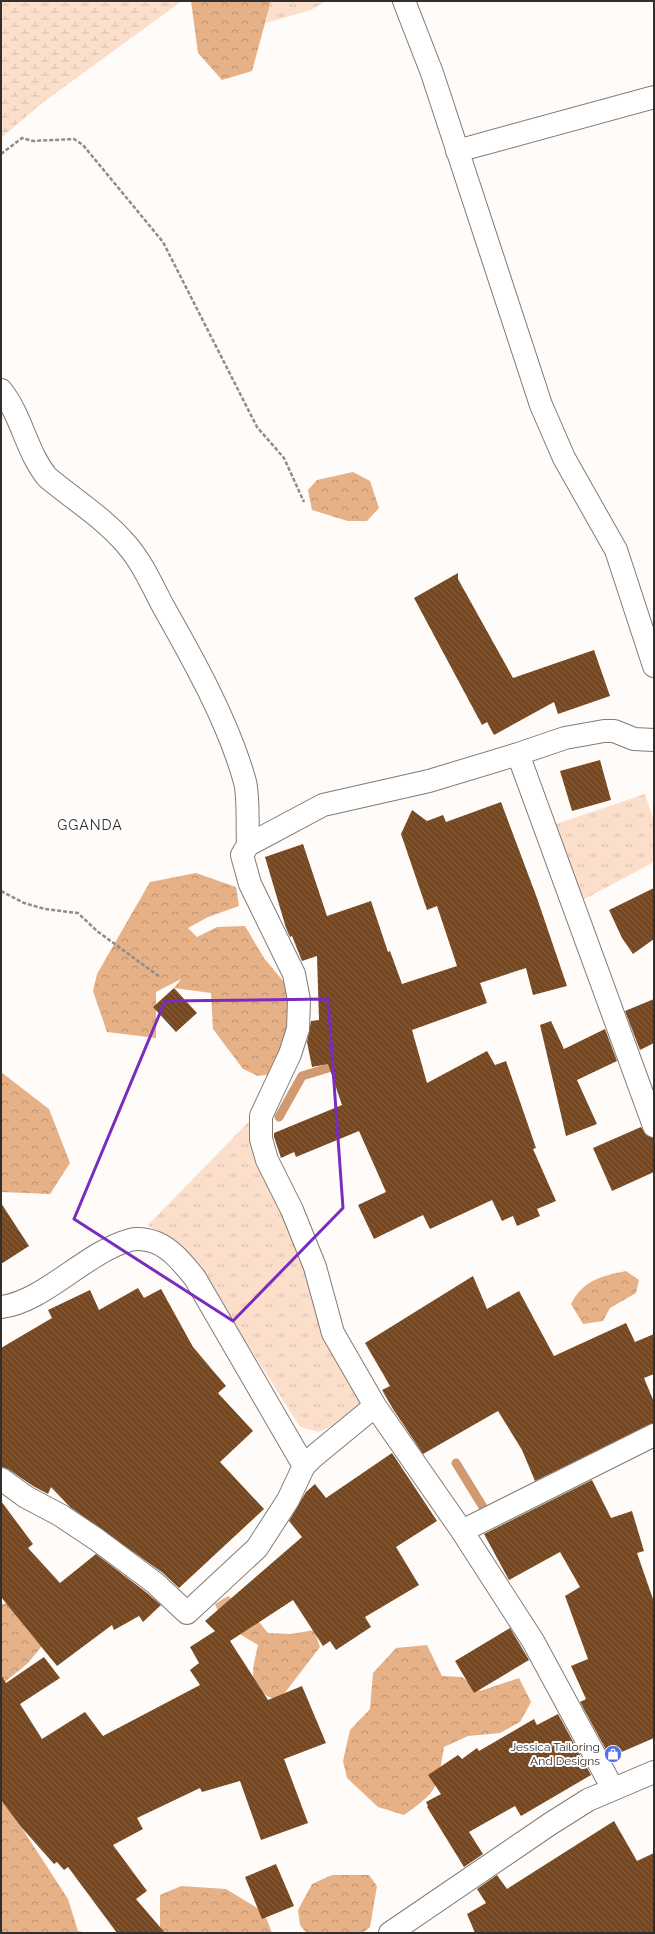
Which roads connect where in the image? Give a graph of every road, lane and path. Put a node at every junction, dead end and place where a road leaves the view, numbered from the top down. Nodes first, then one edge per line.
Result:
1 (404, 1) edge
2 (654, 97) edge
3 (457, 151) junction
4 (1, 154) edge
5 (1, 390) edge
6 (304, 502) dead end
7 (654, 666) edge
8 (654, 740) edge
9 (518, 754) junction
10 (248, 845) junction
11 (1, 891) edge
12 (160, 977) dead end
13 (654, 1126) edge
14 (1, 1307) edge
15 (375, 1406) junction
16 (654, 1435) edge
17 (304, 1466) junction
18 (1, 1479) edge
19 (462, 1531) junction
20 (654, 1772) edge
21 (613, 1789) junction
22 (390, 1933) edge

1 - 3 street
2 - 3 street
3 - 7 street
4 - 6 path
5 - 10 street
8 - 9 street
9 - 10 street
9 - 13 street
10 - 15 street
11 - 12 path
14 - 17 street
15 - 17 street
15 - 19 street
16 - 19 street
17 - 18 street
19 - 21 street
20 - 21 street
21 - 22 street

